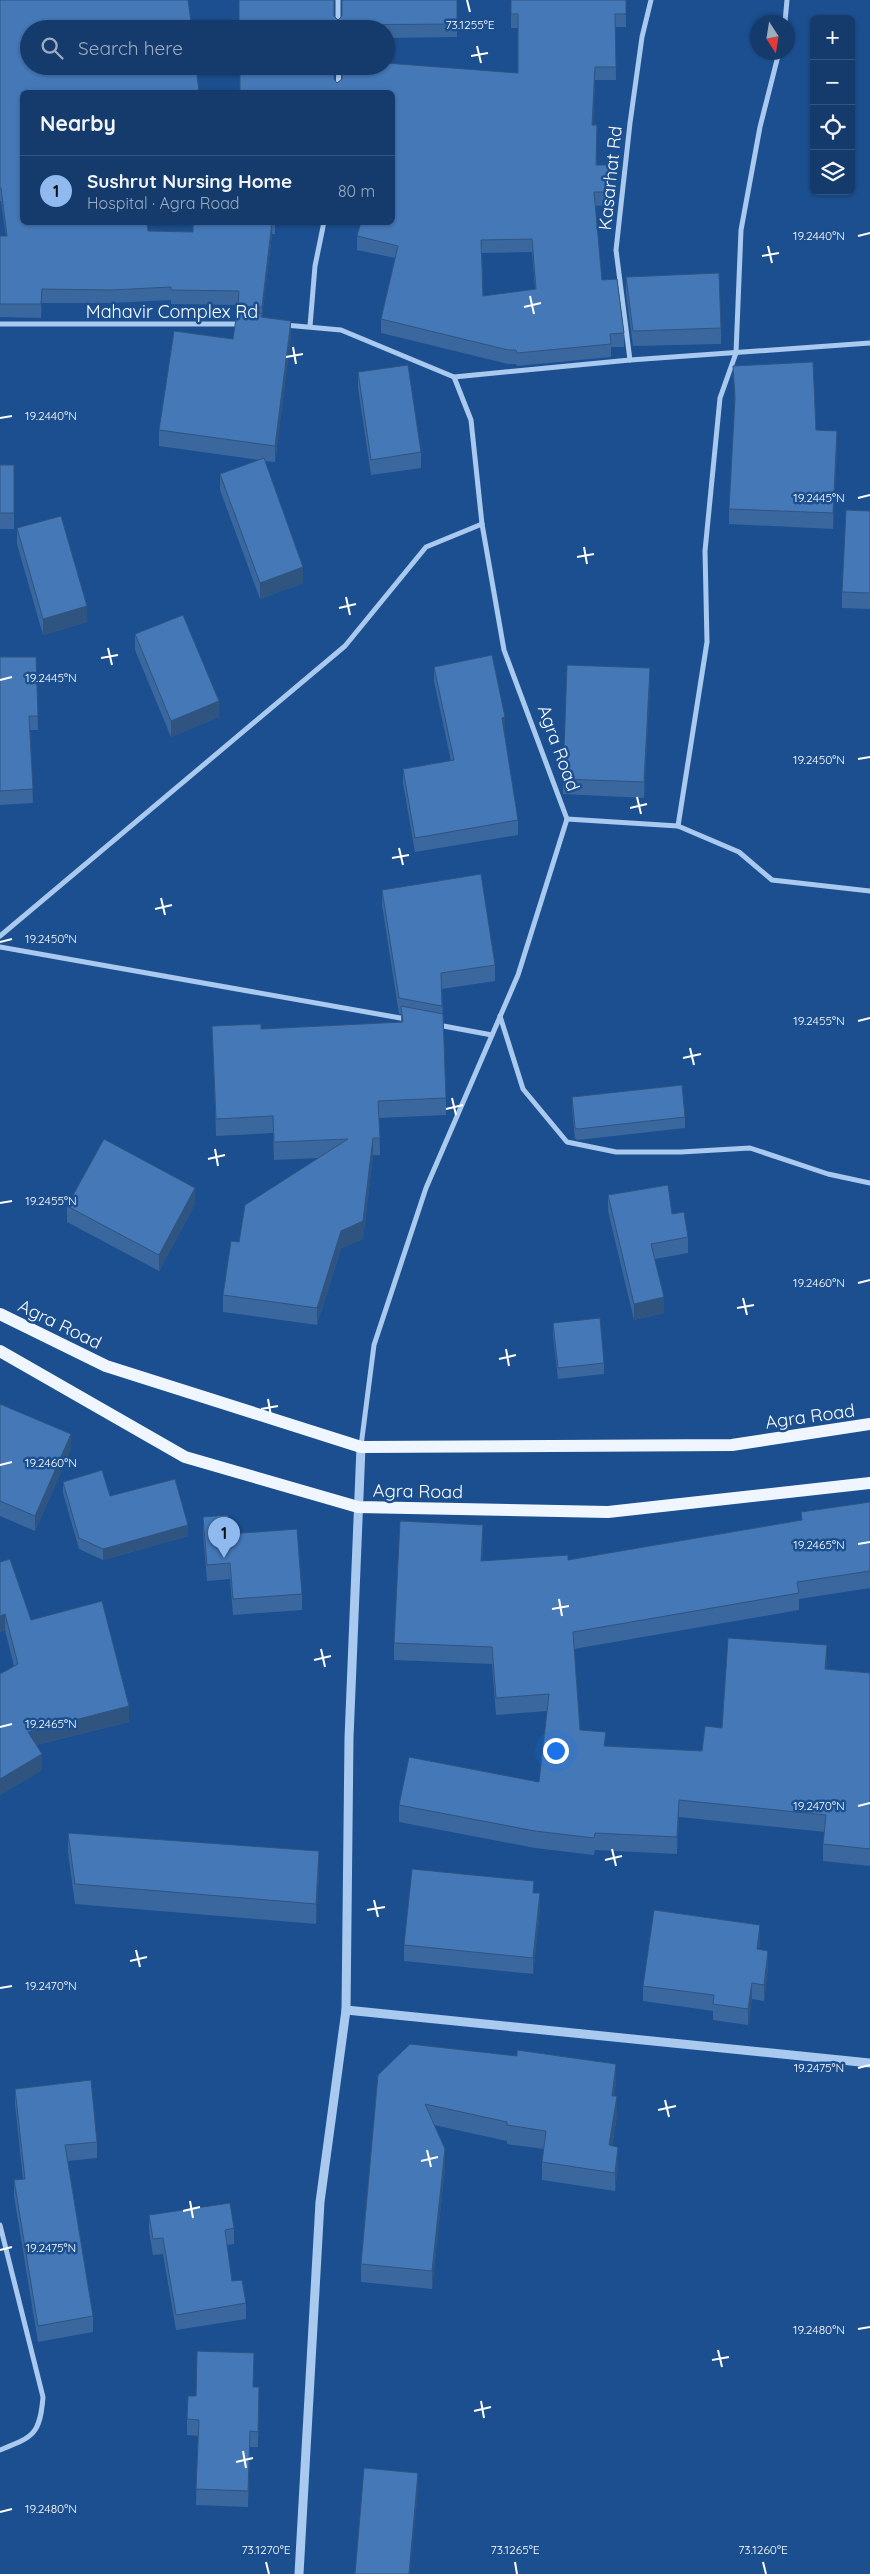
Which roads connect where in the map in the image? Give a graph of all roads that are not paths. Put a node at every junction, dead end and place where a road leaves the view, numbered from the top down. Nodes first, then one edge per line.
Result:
1 (338, 0) edge
2 (651, 0) edge
3 (788, 0) edge
4 (786, 15) edge
5 (338, 20) edge
6 (777, 60) edge
7 (339, 75) edge
8 (338, 90) edge
9 (323, 225) edge
10 (0, 324) edge
11 (246, 324) edge
12 (274, 325) edge
13 (310, 326) junction
14 (870, 343) edge
15 (736, 353) junction
16 (630, 360) junction
17 (454, 377) junction
18 (482, 524) junction
19 (567, 820) junction
20 (678, 826) junction
21 (870, 891) edge
22 (0, 936) edge
23 (0, 947) edge
24 (500, 1015) junction
25 (413, 1021) edge
26 (433, 1024) edge
27 (492, 1035) junction
28 (870, 1184) edge
29 (0, 1314) edge
30 (0, 1351) edge
31 (870, 1424) edge
32 (361, 1447) junction
33 (870, 1483) edge
34 (358, 1507) junction
35 (346, 2010) junction
36 (870, 2063) edge
37 (0, 2225) edge
38 (0, 2450) edge
39 (299, 2574) edge

1 - 5 street
2 - 16 street, Kasarhat Rd
3 - 4 street
6 - 15 street
7 - 8 street
9 - 13 street
10 - 11 street, Mahavir Complex Rd
12 - 13 street, Mahavir Complex Rd
13 - 17 street, Mahavir Complex Rd
14 - 15 street
15 - 16 street
15 - 20 street
16 - 17 street
17 - 18 street, Agra Road
18 - 19 street, Agra Road
18 - 22 street
19 - 20 street, Agra Road
19 - 24 street
20 - 21 street, Agra Road
23 - 25 street
24 - 27 street
24 - 28 street
26 - 27 street
27 - 32 street
29 - 32 main road, Agra Road
30 - 34 main road, Agra Road
31 - 32 main road, Agra Road
32 - 34 street
33 - 34 main road, Agra Road
34 - 35 street
35 - 36 street
35 - 39 street
37 - 38 street

